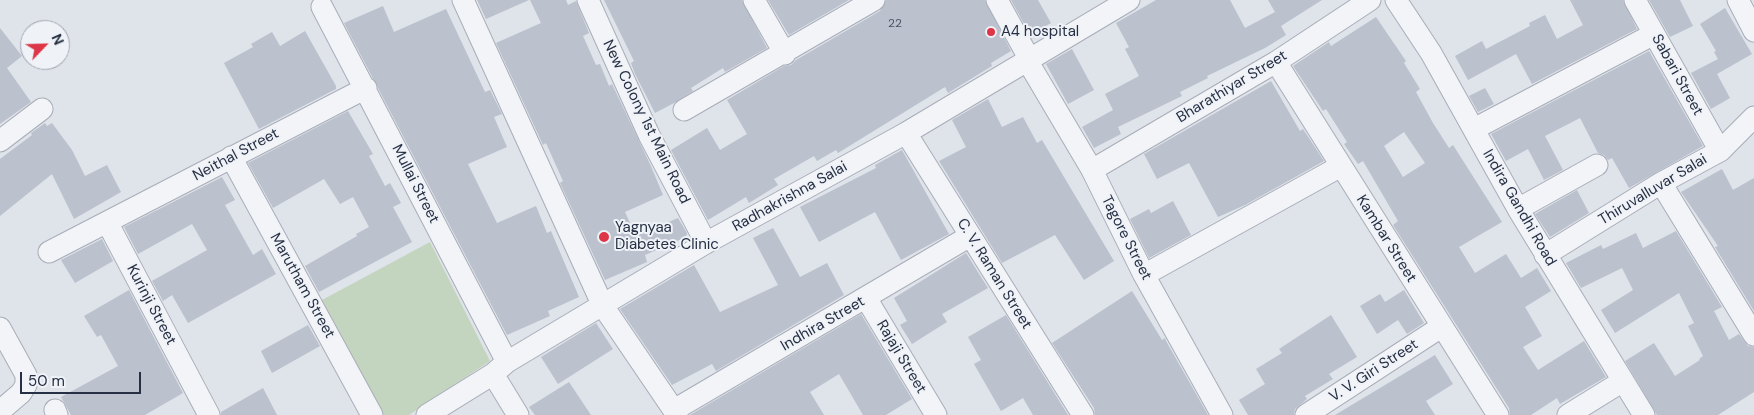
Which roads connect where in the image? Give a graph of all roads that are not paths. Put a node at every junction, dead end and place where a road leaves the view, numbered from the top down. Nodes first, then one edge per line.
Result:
1 (463, 0) edge
2 (588, 0) edge
3 (754, 0) edge
4 (874, 0) edge
5 (997, 0) edge
6 (1129, 0) edge
7 (1370, 0) edge
8 (1396, 0) edge
9 (1635, 0) edge
10 (1738, 0) edge
11 (322, 6) dead end
12 (1754, 30) edge
13 (1654, 34) junction
14 (785, 54) junction
15 (1029, 61) junction
16 (1276, 62) junction
17 (366, 88) junction
18 (42, 109) dead end
19 (684, 110) dead end
20 (1754, 117) edge
21 (1474, 129) junction
22 (906, 133) junction
23 (0, 141) edge
24 (1720, 151) junction
25 (231, 157) junction
26 (1597, 165) dead end
27 (1341, 166) junction
28 (1092, 170) junction
29 (1661, 183) junction
30 (1518, 209) junction
31 (107, 222) junction
32 (970, 236) junction
33 (706, 243) junction
34 (49, 252) dead end
35 (1545, 255) junction
36 (1144, 275) junction
37 (866, 298) junction
38 (603, 306) junction
39 (1441, 327) junction
40 (0, 328) edge
41 (1754, 335) edge
42 (500, 368) junction
43 (1622, 381) junction
44 (0, 411) edge
45 (676, 413) edge
46 (929, 413) edge
47 (209, 415) edge
48 (372, 415) edge
49 (427, 415) edge
50 (518, 415) edge
51 (1083, 415) edge
52 (1222, 415) edge
53 (1306, 415) edge
54 (1498, 415) edge
55 (1568, 415) edge
56 (1644, 415) edge

1 - 38 street
2 - 33 street, New Colony 1st Main Road
3 - 14 street
4 - 14 street
5 - 15 street, Tagore Street
6 - 15 street, Radhakrishna Salai
7 - 16 street, Bharathiyar Street
8 - 21 street, Indira Gandhi Road
9 - 13 street, Sabari Street
10 - 12 street
11 - 17 street, Mullai Street
13 - 21 street
13 - 24 street, Sabari Street
14 - 19 street
15 - 22 street, Radhakrishna Salai
15 - 28 street, Tagore Street
16 - 27 street, Kambar Street
16 - 28 street, Bharathiyar Street
17 - 25 street, Neithal Street
17 - 42 street, Mullai Street
18 - 23 street
20 - 24 street, Thiruvalluvar Salai
21 - 30 street, Indira Gandhi Road
22 - 32 street, C. V. Raman Street
22 - 33 street, Radhakrishna Salai
24 - 29 street, Thiruvalluvar Salai
25 - 31 street, Neithal Street
25 - 48 street, Marutham Street
26 - 30 street
27 - 36 street
27 - 39 street, Kambar Street
28 - 36 street, Tagore Street
29 - 35 street, Thiruvalluvar Salai
29 - 41 street
30 - 35 street, Indira Gandhi Road
31 - 34 street, Neithal Street
31 - 47 street, Kurinji Street
32 - 37 street, Indhira Street
32 - 51 street, C. V. Raman Street
33 - 38 street, Radhakrishna Salai
35 - 43 street, Indira Gandhi Road
36 - 52 street, Tagore Street
37 - 45 street, Indhira Street
37 - 46 street, Rajaji Street
38 - 42 street, Radhakrishna Salai
38 - 45 street
39 - 53 street, V. V. Giri Street
39 - 54 street, Kambar Street
40 - 44 street
42 - 49 street, Radhakrishna Salai
42 - 50 street, Mullai Street
43 - 55 street
43 - 56 street, Indira Gandhi Road

